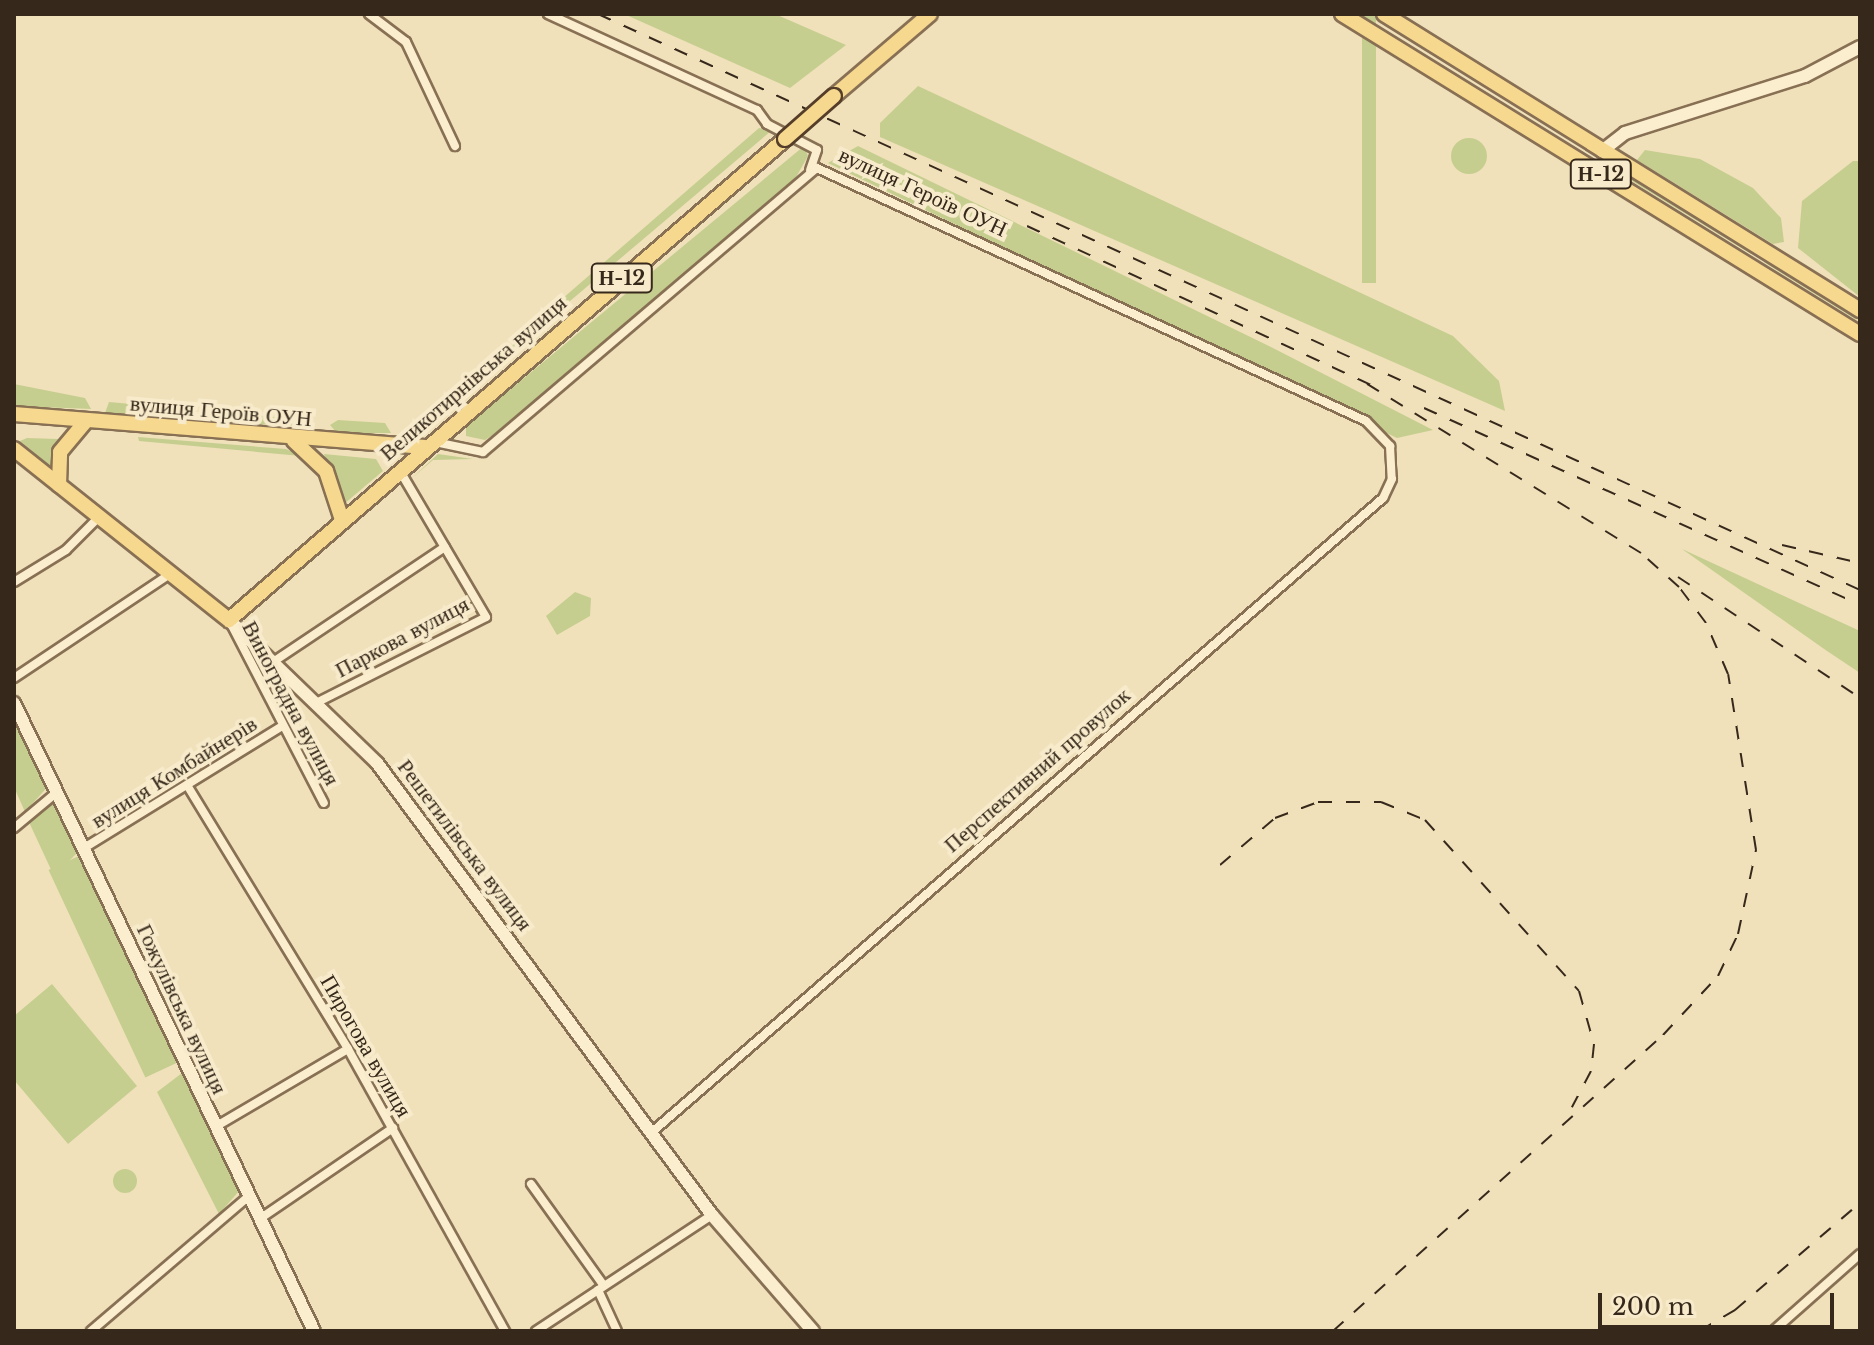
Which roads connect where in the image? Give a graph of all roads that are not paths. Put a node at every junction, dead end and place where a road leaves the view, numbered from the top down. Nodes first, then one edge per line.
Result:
1 (369, 14) edge
2 (548, 14) edge
3 (930, 14) edge
4 (1342, 14) edge
5 (1384, 14) edge
6 (1860, 47) edge
7 (455, 146) dead end
8 (1602, 151) junction
9 (1589, 167) junction
10 (810, 170) junction
11 (1762, 249) junction
12 (1752, 267) junction
13 (1860, 310) edge
14 (1860, 334) edge
15 (14, 414) edge
16 (86, 421) junction
17 (1366, 421) joint
18 (293, 440) junction
19 (428, 445) junction
20 (14, 449) edge
21 (400, 471) junction
22 (59, 485) junction
23 (99, 517) junction
24 (342, 520) junction
25 (445, 547) junction
26 (170, 574) junction
27 (14, 582) edge
28 (229, 620) junction
29 (276, 660) junction
30 (14, 678) edge
31 (318, 702) junction
32 (14, 703) edge
33 (282, 726) junction
34 (187, 785) junction
35 (57, 792) junction
36 (324, 803) dead end
37 (14, 828) edge
38 (84, 848) junction
39 (348, 1049) junction
40 (215, 1127) junction
41 (393, 1128) junction
42 (651, 1133) junction
43 (531, 1184) dead end
44 (249, 1196) junction
45 (712, 1215) junction
46 (261, 1218) junction
47 (1860, 1254) edge
48 (601, 1288) junction
49 (91, 1331) edge
50 (314, 1331) edge
51 (505, 1331) edge
52 (536, 1331) edge
53 (617, 1331) edge
54 (813, 1331) edge
55 (1773, 1331) edge

1 - 7 street
2 - 10 street
3 - 19 main road, Великотирнівська вулиця / Н-12, bridge
4 - 9 main road, Н-12
5 - 8 main road, Н-12
6 - 8 street
8 - 9 main road
8 - 11 main road, Н-12
9 - 12 main road, Н-12
10 - 17 street, вулиця Героїв ОУН
10 - 19 street, вулиця Героїв ОУН
11 - 12 main road
11 - 13 main road, Н-12
12 - 14 main road, Н-12
15 - 16 main road, вулиця Героїв ОУН
16 - 18 main road, вулиця Героїв ОУН
16 - 22 main road
17 - 42 street, Перспективний провулок
18 - 19 main road, вулиця Героїв ОУН
18 - 24 main road
19 - 21 main road, Великотирнівська вулиця / Н-12
20 - 22 main road, Решетилівська вулиця
21 - 24 main road, Великотирнівська вулиця / Н-12
21 - 25 street, Паркова вулиця
22 - 23 main road, Решетилівська вулиця
23 - 26 main road, Решетилівська вулиця
23 - 27 street
24 - 28 main road, Великотирнівська вулиця / Н-12
25 - 29 street
25 - 31 street, Паркова вулиця
26 - 28 main road, Решетилівська вулиця
26 - 30 street
28 - 29 street, Решетилівська вулиця
28 - 33 street, Виноградна вулиця
29 - 31 street, Решетилівська вулиця
31 - 42 street, Решетилівська вулиця
32 - 35 street, Гожулівська вулиця
33 - 34 street, вулиця Комбайнерів
33 - 36 street, Виноградна вулиця
34 - 38 street, вулиця Комбайнерів
34 - 39 street, Пирогова вулиця
35 - 37 street
35 - 38 street, Гожулівська вулиця
38 - 40 street, Гожулівська вулиця
39 - 40 street
39 - 41 street, Пирогова вулиця
40 - 44 street, Гожулівська вулиця
41 - 46 street
41 - 51 street, Пирогова вулиця
42 - 45 street, Решетилівська вулиця
43 - 48 street
44 - 46 street, Гожулівська вулиця
44 - 49 street
45 - 48 street
45 - 54 street, Решетилівська вулиця
46 - 50 street, Гожулівська вулиця
47 - 55 street
48 - 52 street
48 - 53 street

